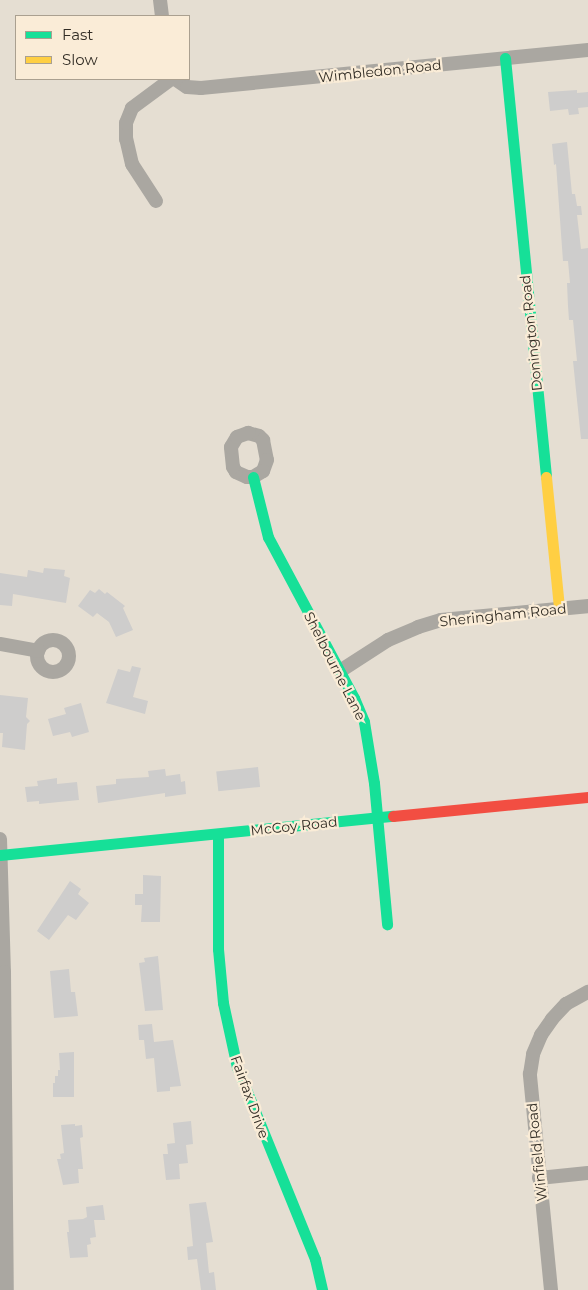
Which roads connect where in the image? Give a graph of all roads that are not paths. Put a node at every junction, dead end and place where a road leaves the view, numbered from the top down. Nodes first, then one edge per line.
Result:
1 (160, 0) edge
2 (162, 15) edge
3 (588, 50) edge
4 (505, 58) junction
5 (172, 80) edge
6 (175, 80) edge
7 (156, 201) dead end
8 (253, 477) dead end
9 (588, 606) edge
10 (559, 608) junction
11 (0, 644) edge
12 (38, 651) dead end
13 (340, 671) junction
14 (588, 797) edge
15 (377, 818) junction
16 (218, 834) junction
17 (0, 839) edge
18 (1, 855) edge
19 (387, 924) dead end
20 (588, 992) edge
21 (588, 1173) edge
22 (539, 1178) junction
23 (7, 1290) edge
24 (322, 1290) edge
25 (550, 1290) edge

1 - 2 street
3 - 4 street, Wimbledon Road
4 - 6 street, Wimbledon Road
4 - 10 street, Donington Road
5 - 7 street
8 - 13 street, Shelbourne Lane
9 - 10 street, Sheringham Road
10 - 13 street, Sheringham Road
11 - 12 street
13 - 15 street, Shelbourne Lane
14 - 15 street, McCoy Road
15 - 16 street, McCoy Road
15 - 19 street, Shelbourne Lane
16 - 18 street, McCoy Road
16 - 24 street, Fairfax Drive
17 - 18 street
18 - 23 street
20 - 22 street, Winfield Road
21 - 22 street
22 - 25 street, Winfield Road

